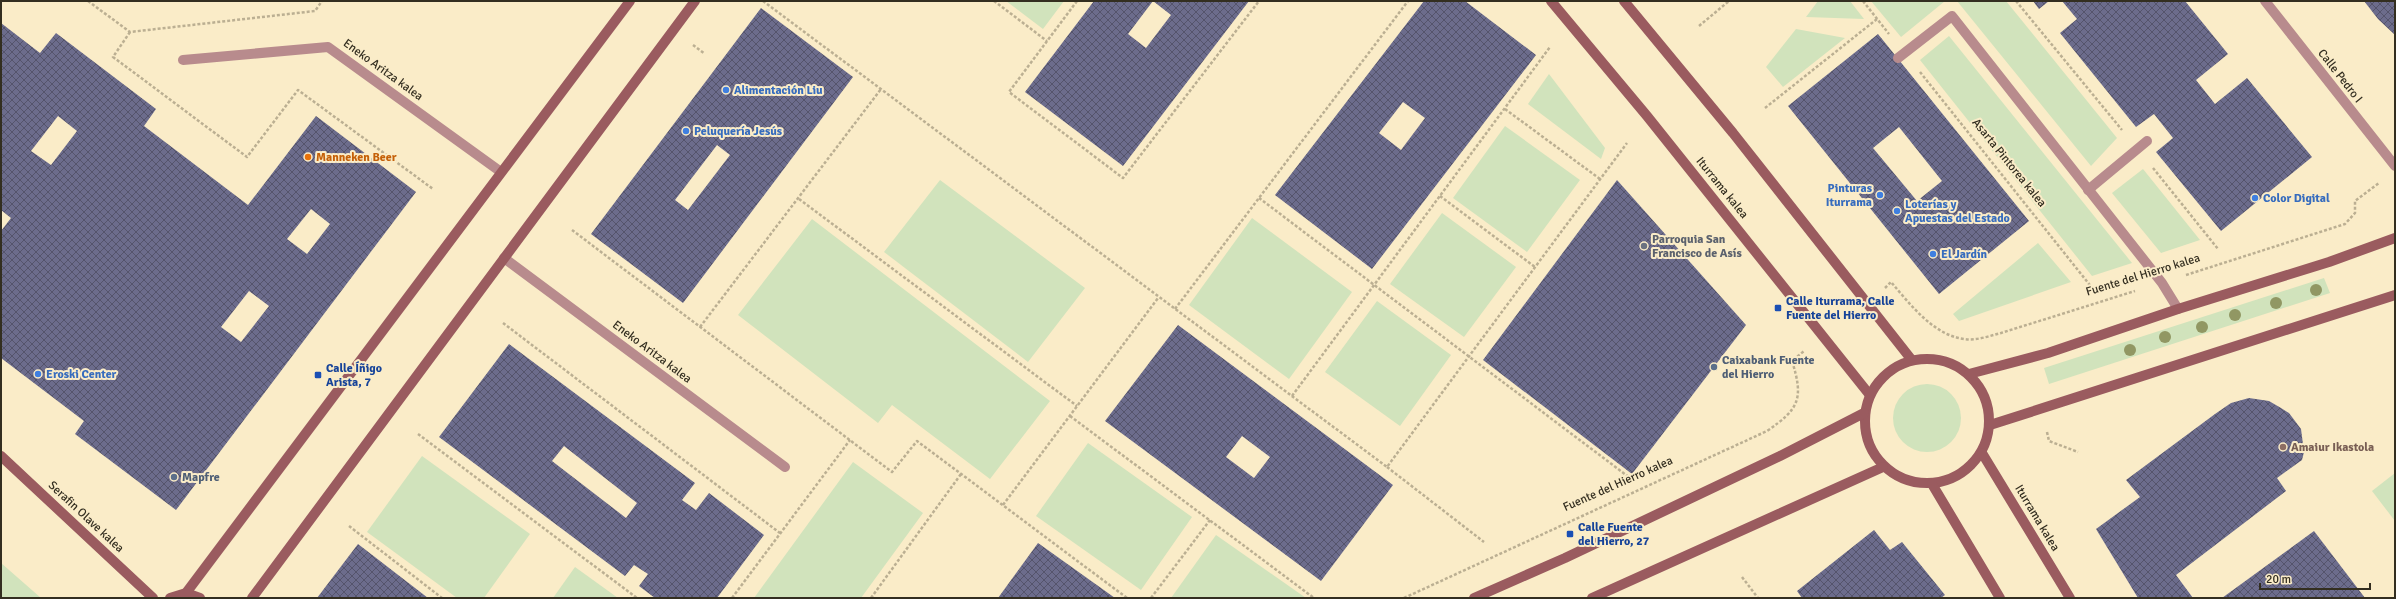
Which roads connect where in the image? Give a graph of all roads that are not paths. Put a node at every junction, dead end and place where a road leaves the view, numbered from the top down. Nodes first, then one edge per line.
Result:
1 (630, 1) edge
2 (695, 1) edge
3 (1551, 1) edge
4 (1624, 1) edge
5 (2265, 1) edge
6 (1902, 56) road end
7 (183, 60) dead end
8 (2147, 141) dead end
9 (2395, 166) edge
10 (502, 172) junction
11 (2088, 190) junction
12 (2395, 238) edge
13 (504, 258) junction
14 (2395, 295) edge
15 (2178, 309) junction
16 (1912, 359) junction
17 (1969, 374) junction
18 (1869, 394) junction
19 (1864, 413) junction
20 (1990, 425) junction
21 (1982, 453) junction
22 (1, 456) edge
23 (785, 467) dead end
24 (1883, 467) junction
25 (1932, 484) junction
26 (186, 593) junction
27 (153, 598) edge
28 (170, 598) edge
29 (200, 598) edge
30 (252, 598) edge
31 (1474, 598) edge
32 (1592, 598) edge
33 (2000, 598) edge
34 (2070, 598) edge

1 - 10 street
2 - 13 street
3 - 18 street, Iturrama kalea
4 - 16 street
5 - 9 street, Calle Pedro I
6 - 11 street
7 - 10 street, Eneko Aritza kalea
8 - 11 street
10 - 26 street
11 - 15 street
12 - 15 street
13 - 23 street, Eneko Aritza kalea
13 - 30 street
14 - 20 street
15 - 17 street
16 - 17 street
16 - 18 street
17 - 20 street
18 - 19 street
19 - 24 street
19 - 31 street
20 - 21 street
21 - 25 street
21 - 34 street, Iturrama kalea
22 - 27 street, Serafin Olave kalea
24 - 25 street
24 - 32 street
25 - 33 street
26 - 28 street
26 - 29 street

